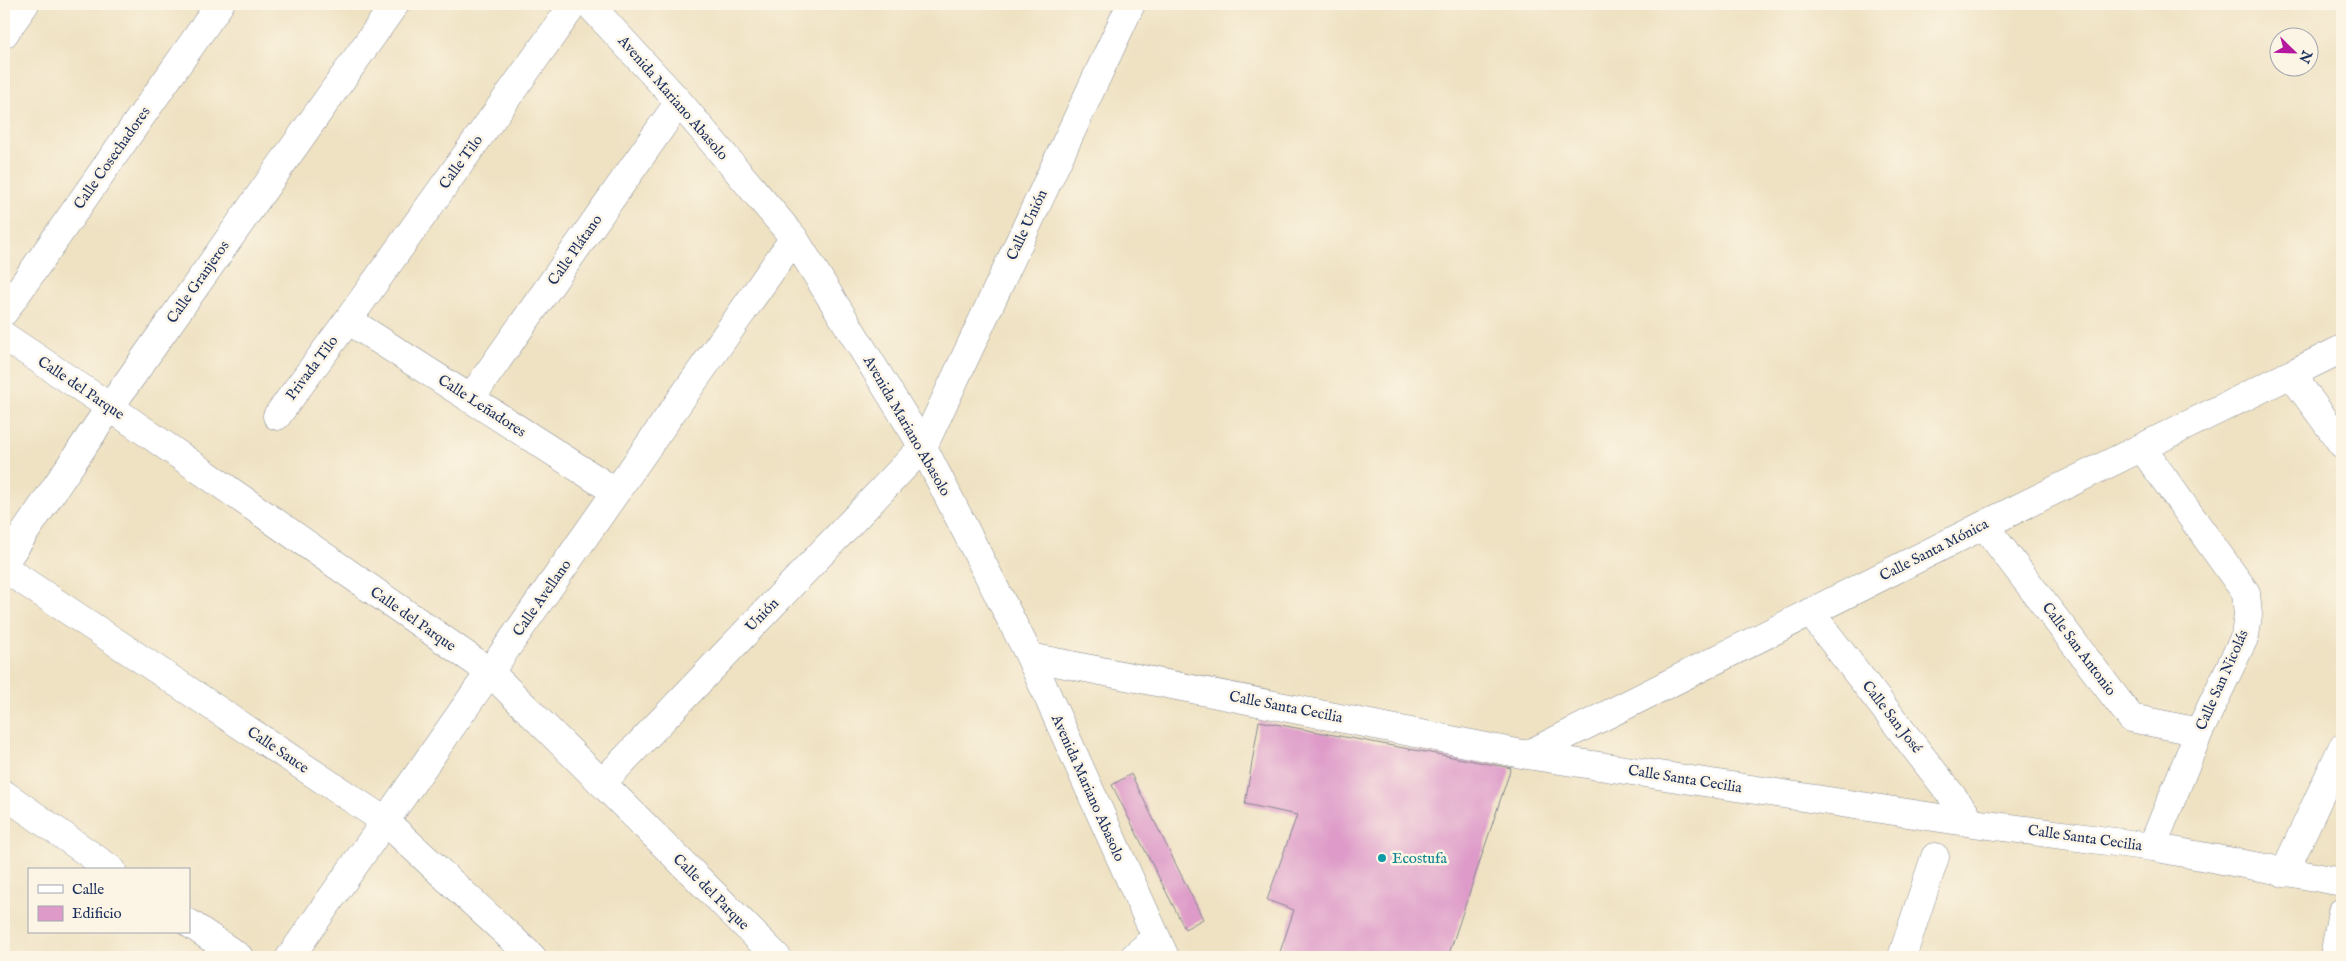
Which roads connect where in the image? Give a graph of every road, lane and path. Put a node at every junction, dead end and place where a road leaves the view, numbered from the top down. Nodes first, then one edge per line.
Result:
1 (25, 4) edge
2 (220, 4) edge
3 (395, 4) edge
4 (574, 4) edge
5 (589, 4) edge
6 (1132, 4) edge
7 (4, 34) edge
8 (678, 102) junction
9 (794, 238) junction
10 (4, 312) edge
11 (348, 320) junction
12 (4, 336) edge
13 (2342, 349) edge
14 (2291, 374) junction
15 (470, 398) junction
16 (110, 407) junction
17 (276, 416) dead end
18 (2342, 444) edge
19 (923, 447) junction
20 (2142, 448) junction
21 (616, 492) junction
22 (1984, 525) junction
23 (4, 563) edge
24 (4, 568) edge
25 (1810, 612) junction
26 (1030, 657) junction
27 (490, 672) junction
28 (2199, 732) junction
29 (2342, 748) edge
30 (1527, 755) junction
31 (602, 783) junction
32 (4, 794) edge
33 (385, 821) junction
34 (1973, 823) junction
35 (2152, 847) junction
36 (1935, 857) dead end
37 (109, 868) edge
38 (2284, 872) junction
39 (2342, 882) edge
40 (2342, 912) edge
41 (190, 924) edge
42 (2338, 947) edge
43 (1160, 948) edge
44 (239, 957) edge
45 (290, 957) edge
46 (532, 957) edge
47 (777, 957) edge
48 (1134, 957) edge
49 (1902, 957) edge

1 - 7 street
2 - 10 street, Calle Cosechadores
3 - 16 street, Calle Granjeros
4 - 11 street, Calle Tilo
5 - 8 street, Avenida Mariano Abasolo
6 - 19 street, Calle Unión
8 - 9 street, Avenida Mariano Abasolo
8 - 15 street, Calle Plátano
9 - 19 street, Avenida Mariano Abasolo
9 - 21 street, Calle Avellano
11 - 15 street, Calle Leñadores
11 - 17 street, Privada Tilo
12 - 16 street, Calle del Parque
13 - 14 street, Calle Santa Mónica
14 - 18 street
14 - 20 street, Calle Santa Mónica
15 - 21 street, Calle Leñadores
16 - 23 street, Calle Granjeros
16 - 27 street, Calle del Parque
19 - 26 street, Avenida Mariano Abasolo
19 - 31 street, Unión
20 - 22 street, Calle Santa Mónica
20 - 28 street, Calle San Nicolás
21 - 27 street, Calle Avellano
22 - 25 street, Calle Santa Mónica
22 - 28 street, Calle San Antonio
24 - 33 street, Calle Sauce
25 - 30 street, Calle Santa Mónica
25 - 34 street, Calle San José
26 - 30 street, Calle Santa Cecilia
26 - 43 street, Avenida Mariano Abasolo
27 - 31 street, Calle del Parque
27 - 33 street, Calle Avellano
28 - 35 street, Calle San Nicolás
29 - 38 street
30 - 34 street, Calle Santa Cecilia
31 - 47 street, Calle del Parque
32 - 37 street
33 - 45 street, Calle Avellano
33 - 46 street, Calle Sauce
34 - 35 street, Calle Santa Cecilia
35 - 38 street, Calle Santa Cecilia
36 - 49 street
38 - 39 street, Calle Santa Cecilia
40 - 42 street
41 - 44 street
43 - 48 street

